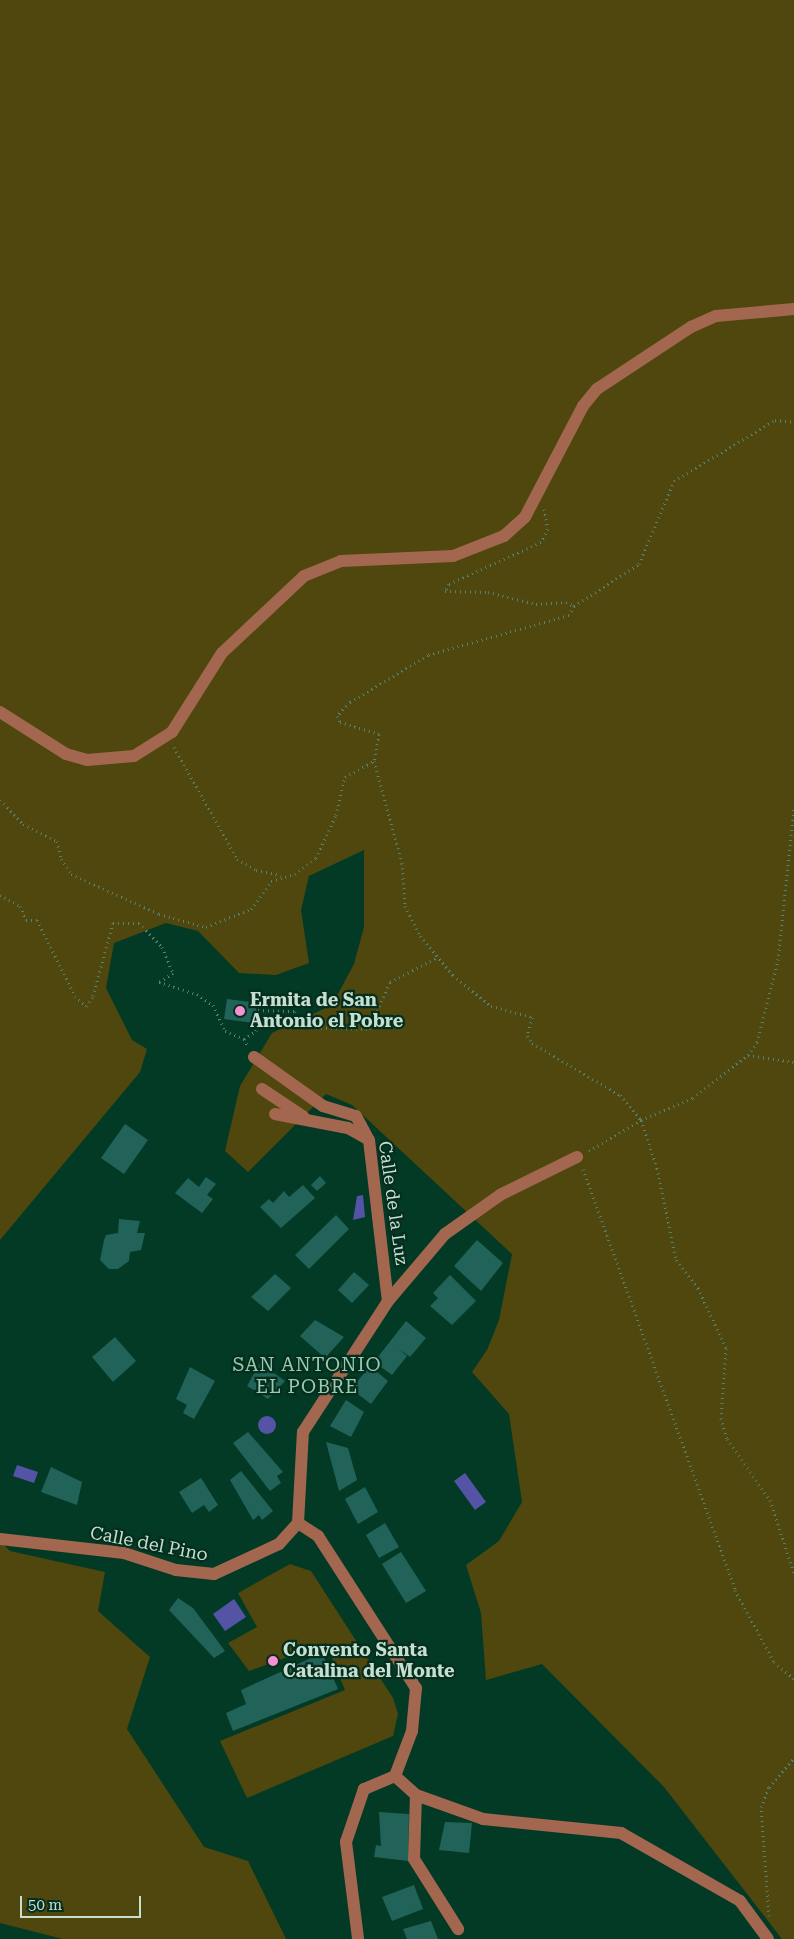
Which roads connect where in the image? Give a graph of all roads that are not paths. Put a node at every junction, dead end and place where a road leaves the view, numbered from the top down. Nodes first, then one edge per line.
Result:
1 (794, 309) edge
2 (0, 712) edge
3 (254, 1057) road end
4 (262, 1089) dead end
5 (275, 1114) dead end
6 (306, 1119) junction
7 (369, 1140) junction
8 (577, 1157) road end
9 (388, 1300) junction
10 (298, 1522) junction
11 (0, 1540) edge
12 (395, 1776) junction
13 (416, 1795) junction
14 (458, 1929) dead end
15 (358, 1939) edge
16 (768, 1939) edge

1 - 2 street
3 - 7 street, Calle de la Luz
4 - 6 street
5 - 6 street
6 - 7 street
7 - 9 street, Calle de la Luz
8 - 9 street
9 - 10 street
10 - 11 street, Calle del Pino
10 - 12 street
12 - 13 street
12 - 15 street
13 - 14 street
13 - 16 street

